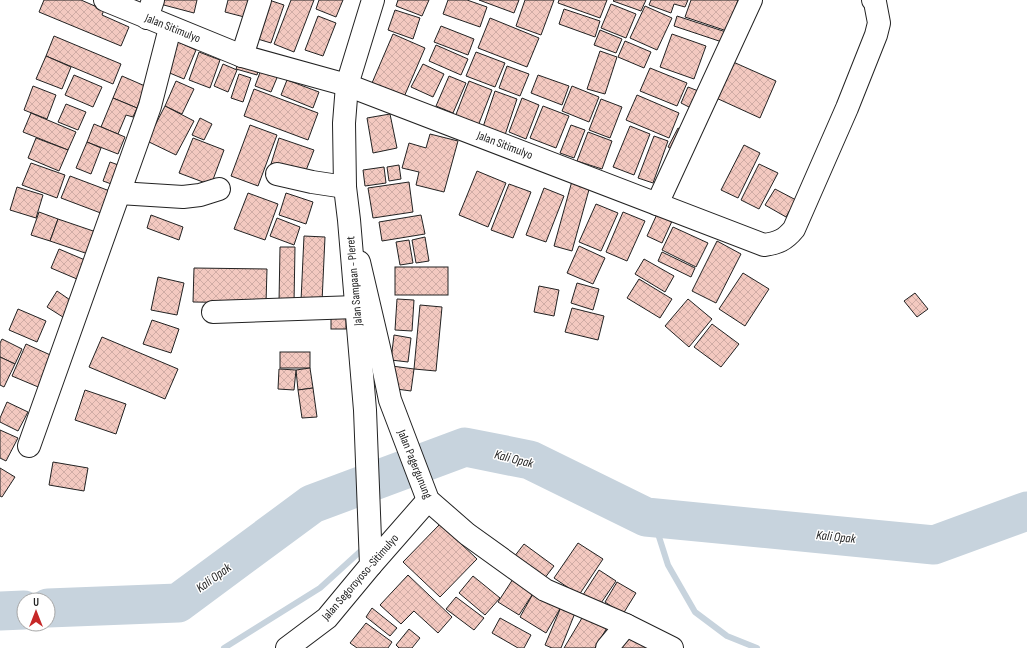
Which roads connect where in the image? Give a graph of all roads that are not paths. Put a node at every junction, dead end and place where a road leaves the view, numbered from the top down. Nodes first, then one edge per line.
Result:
1 (105, 0) edge
2 (260, 0) edge
3 (373, 0) edge
4 (751, 0) edge
5 (873, 0) edge
6 (150, 9) edge
7 (170, 28) junction
8 (242, 56) junction
9 (347, 85) junction
10 (278, 174) dead end
11 (345, 187) junction
12 (219, 189) dead end
13 (119, 193) junction
14 (657, 204) junction
15 (349, 220) junction
16 (356, 307) junction
17 (213, 312) dead end
18 (29, 446) dead end
19 (424, 491) junction
20 (371, 565) junction
21 (626, 625) junction
22 (287, 648) edge
23 (607, 648) edge
24 (672, 648) edge

1 - 6 street, Jalan Sitimulyo
2 - 8 street
3 - 9 street, Jalan Sampaan - Pleret
4 - 14 street
5 - 14 street, Jalan Sitimulyo
6 - 7 street, Jalan Sitimulyo
7 - 8 street, Jalan Sitimulyo
7 - 13 street
8 - 9 street, Jalan Sitimulyo
9 - 11 street, Jalan Sampaan - Pleret
9 - 14 street, Jalan Sitimulyo
10 - 11 street
11 - 15 street, Jalan Sampaan - Pleret
12 - 13 street
13 - 18 street
15 - 16 street, Jalan Sampaan - Pleret
15 - 19 street, Jalan Pagergunung
16 - 17 street
16 - 20 street, Jalan Sampaan - Pleret
19 - 20 street, Jalan Segoroyoso-Sitimulyo
19 - 21 street, Jalan Pagergunung
20 - 22 street, Jalan Segoroyoso-Sitimulyo
21 - 23 street
21 - 24 street, Jalan Pagergunung

